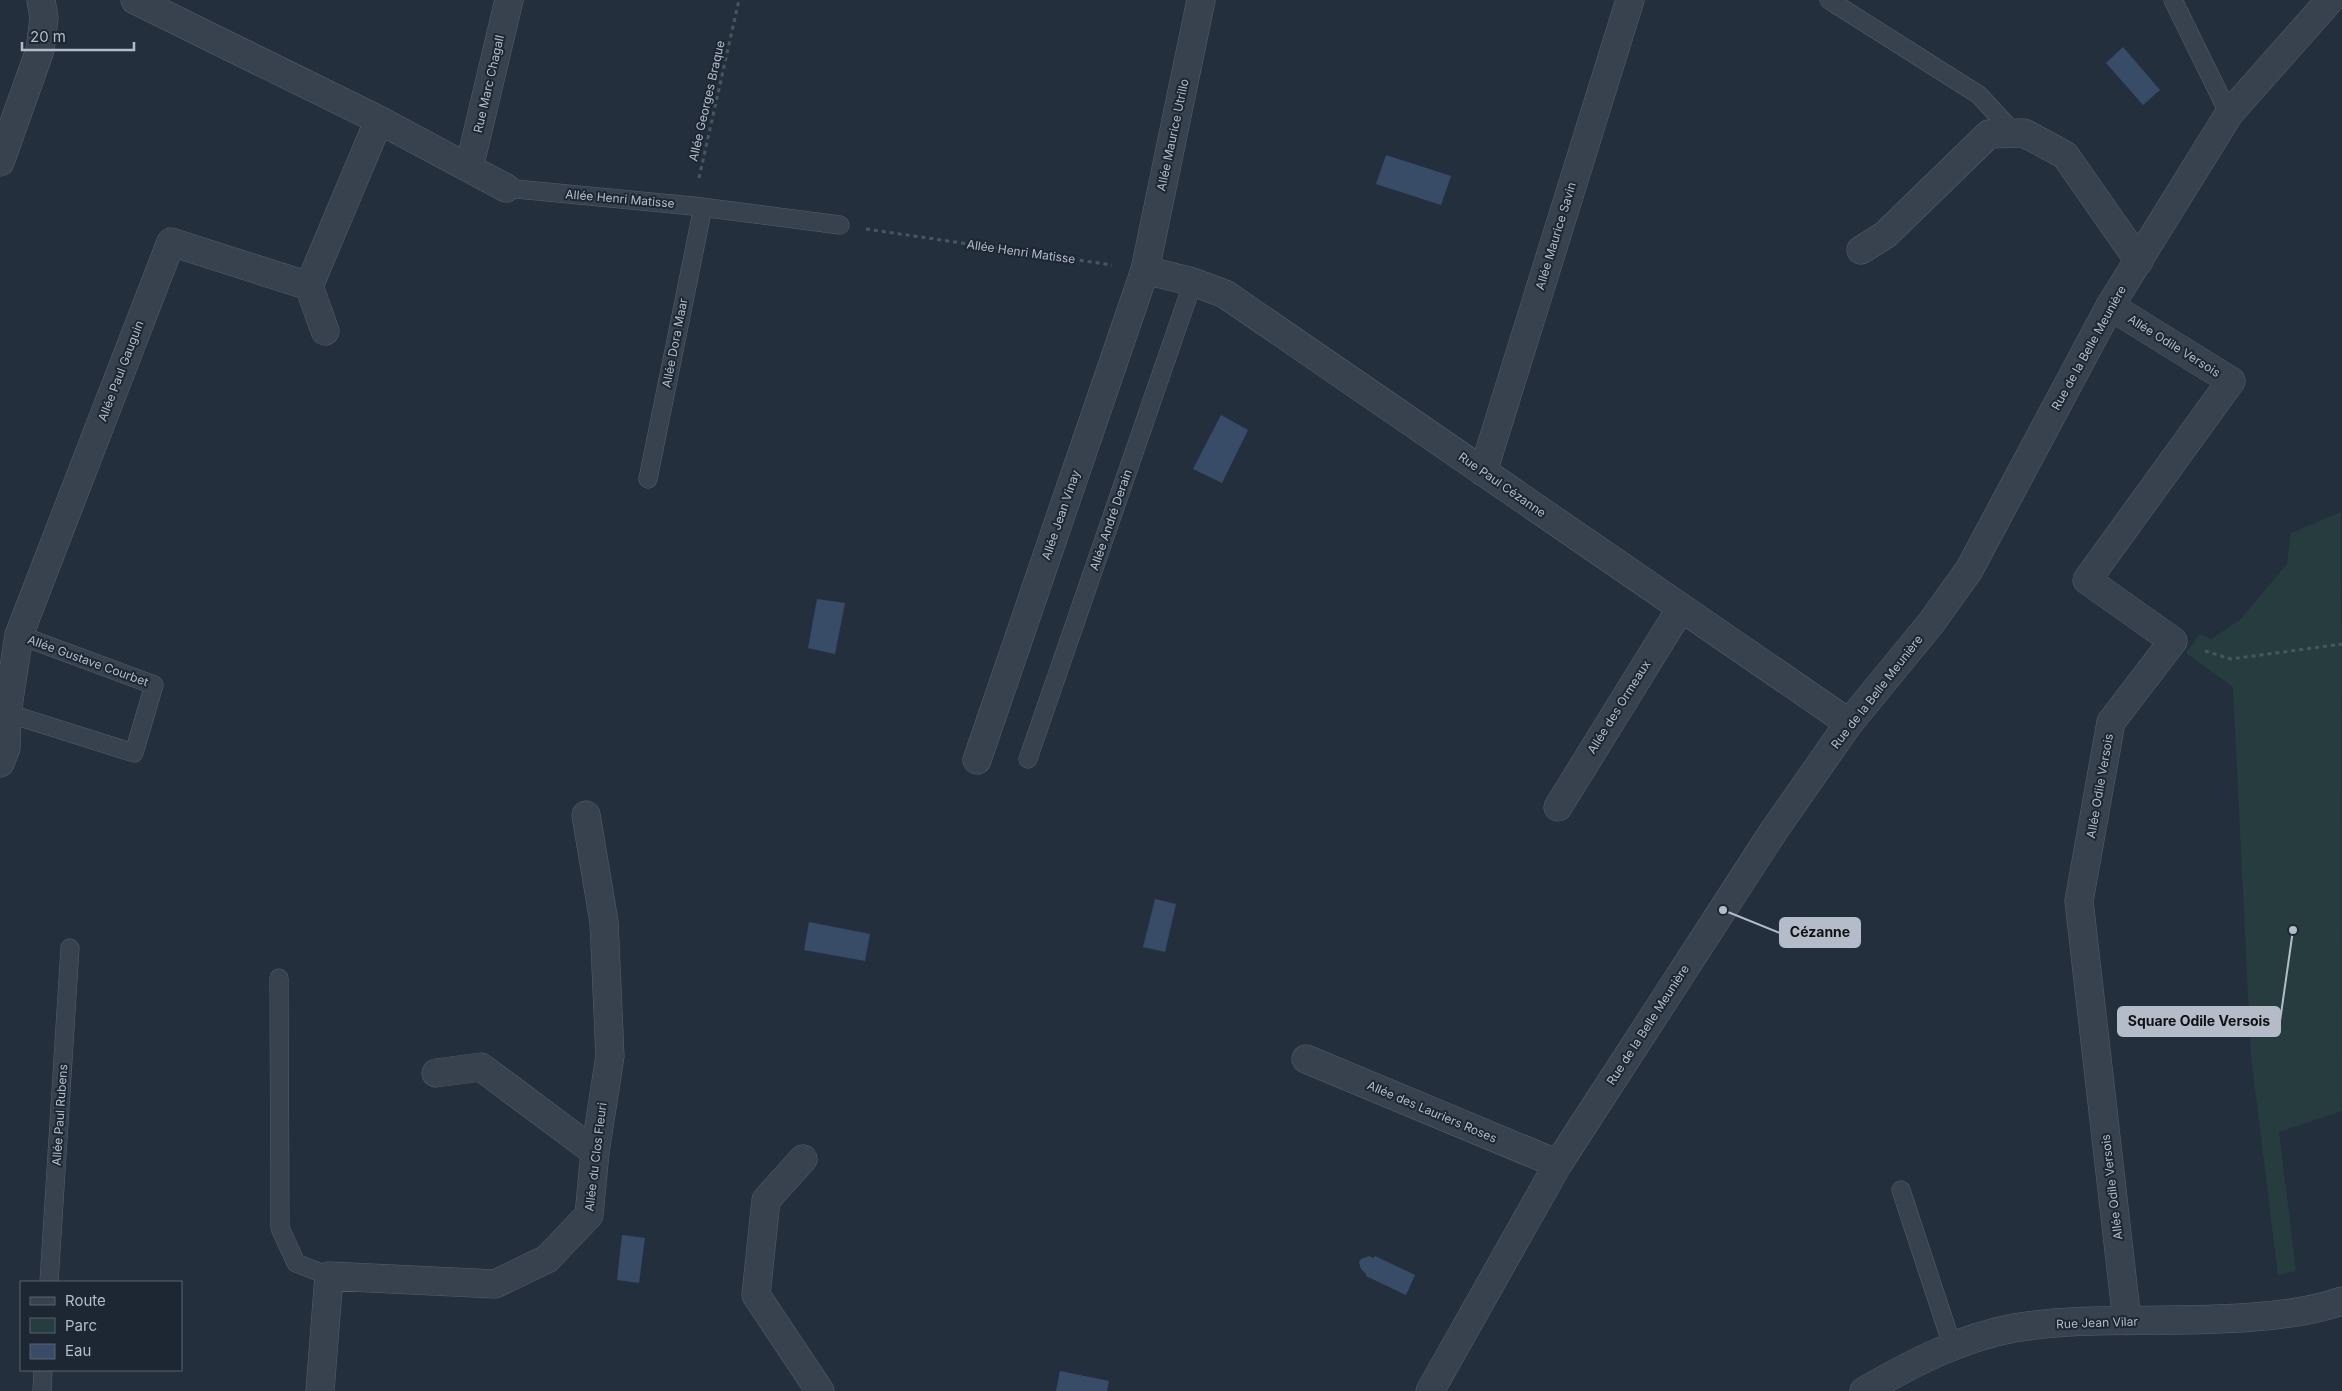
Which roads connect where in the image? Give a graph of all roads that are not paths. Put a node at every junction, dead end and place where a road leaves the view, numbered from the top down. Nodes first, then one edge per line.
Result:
1 (41, 0) edge
2 (136, 0) edge
3 (509, 0) edge
4 (1201, 0) edge
5 (1630, 0) edge
6 (1829, 0) edge
7 (2173, 0) edge
8 (2330, 0) edge
9 (2229, 114) junction
10 (379, 120) junction
11 (2014, 133) junction
12 (0, 162) edge
13 (469, 168) junction
14 (506, 188) joint
15 (698, 207) junction
16 (840, 225) road end
17 (1861, 250) dead end
18 (2139, 261) junction
19 (1145, 270) junction
20 (1193, 282) junction
21 (309, 286) junction
22 (2110, 306) junction
23 (326, 331) dead end
24 (1483, 472) junction
25 (648, 479) dead end
26 (1681, 608) junction
27 (18, 635) junction
28 (7, 713) junction
29 (1849, 723) junction
30 (1028, 758) dead end
31 (977, 760) dead end
32 (0, 763) edge
33 (1558, 807) dead end
34 (586, 816) dead end
35 (70, 948) dead end
36 (279, 978) dead end
37 (1306, 1058) dead end
38 (436, 1073) dead end
39 (595, 1152) junction
40 (803, 1159) dead end
41 (1558, 1164) junction
42 (1901, 1190) dead end
43 (329, 1276) junction
44 (49, 1281) edge
45 (2342, 1301) edge
46 (2127, 1322) junction
47 (1952, 1345) junction
48 (43, 1371) edge
49 (42, 1391) edge
50 (320, 1391) edge
51 (820, 1391) edge
52 (1430, 1391) edge
53 (1864, 1391) edge

1 - 12 street
2 - 10 street, Allée Henri Matisse
3 - 13 street, Rue Marc Chagall
4 - 19 street, Allée Maurice Utrillo
5 - 24 street, Allée Maurice Savin
6 - 11 lane
7 - 9 lane
8 - 9 street, Rue de la Belle Meunière
9 - 18 street, Rue de la Belle Meunière
10 - 13 street, Allée Henri Matisse
10 - 21 street
11 - 17 street
11 - 18 street
13 - 14 street, Allée Henri Matisse
14 - 15 lane, Allée Henri Matisse
15 - 16 lane, Allée Henri Matisse
15 - 25 lane, Allée Dora Maar
18 - 22 street, Rue de la Belle Meunière
19 - 20 street, Rue Paul Cézanne
19 - 31 street, Allée Jean Vinay
20 - 24 street, Rue Paul Cézanne
20 - 30 lane, Allée André Derain
21 - 23 street
21 - 27 street, Allée Paul Gauguin
22 - 29 street, Rue de la Belle Meunière
22 - 46 street, Allée Odile Versois
24 - 26 street, Rue Paul Cézanne
26 - 29 street, Rue Paul Cézanne
26 - 33 street, Allée des Ormeaux
27 - 28 street, Allée Gustave Courbet
27 - 28 lane, Allée Gustave Courbet
28 - 32 street, Allée Gustave Courbet
29 - 41 street, Rue de la Belle Meunière
34 - 39 street, Allée du Clos Fleuri
35 - 44 lane, Allée Paul Rubens
36 - 43 lane, Allée du Clos Fleuri
37 - 41 street, Allée des Lauriers Roses
38 - 39 street
39 - 43 street, Allée du Clos Fleuri
40 - 51 street
41 - 52 street, Rue de la Belle Meunière
42 - 47 lane
43 - 50 street
45 - 46 street, Rue Jean Vilar
46 - 47 street, Rue Jean Vilar
47 - 53 street, Rue Jean Vilar
48 - 49 lane

